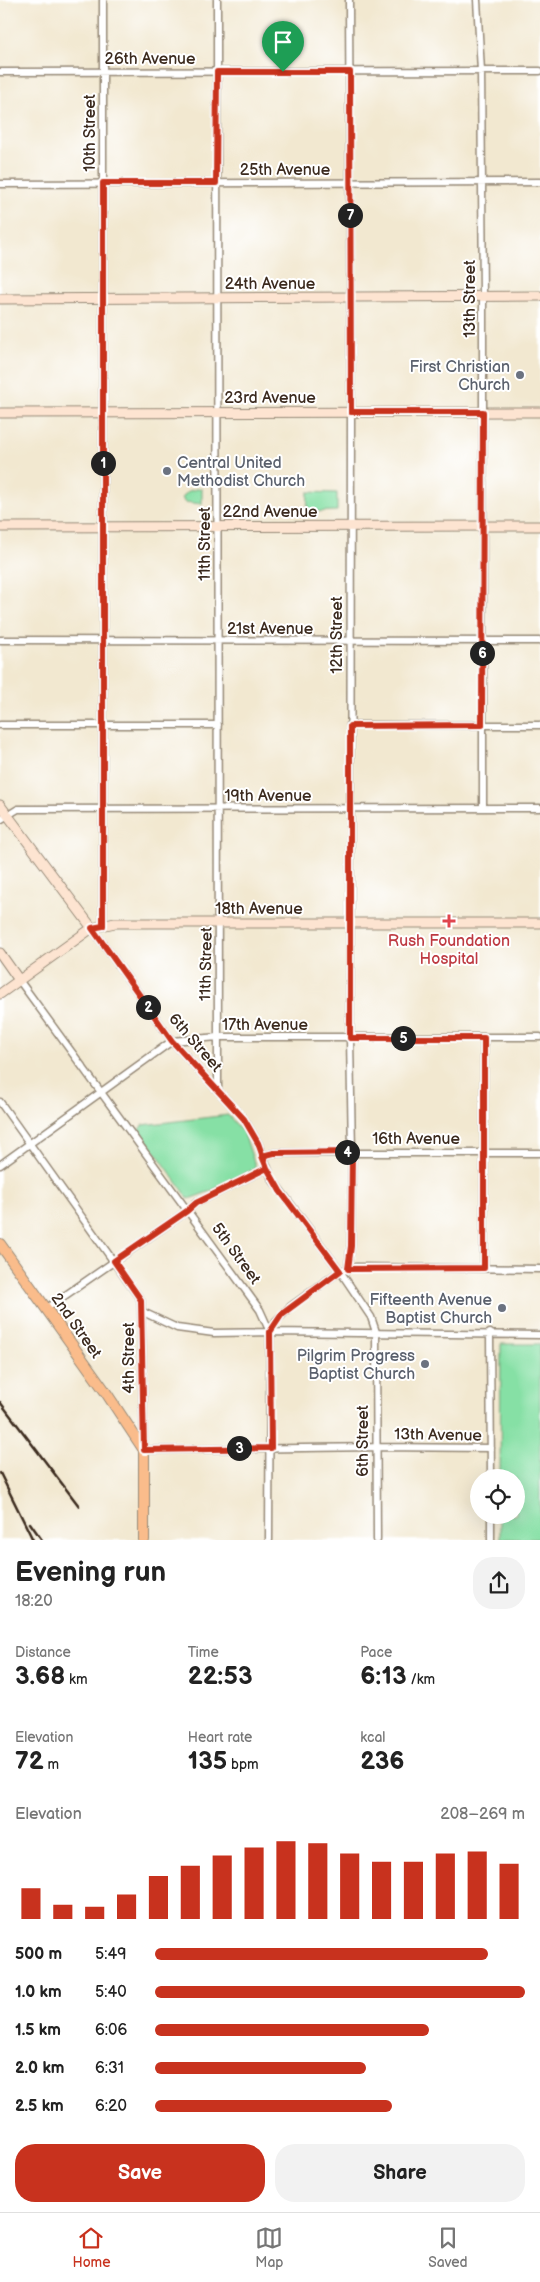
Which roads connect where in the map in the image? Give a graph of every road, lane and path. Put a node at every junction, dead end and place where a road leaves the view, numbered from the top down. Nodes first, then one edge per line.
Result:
1 (103, 0) edge
2 (217, 0) edge
3 (349, 0) edge
4 (478, 0) edge
5 (481, 71) junction
6 (540, 71) edge
7 (0, 72) edge
8 (103, 72) junction
9 (217, 72) junction
10 (350, 72) junction
11 (482, 181) junction
12 (350, 182) junction
13 (540, 182) edge
14 (103, 183) junction
15 (216, 183) junction
16 (0, 184) edge
17 (483, 296) junction
18 (540, 296) edge
19 (351, 297) junction
20 (217, 298) junction
21 (0, 299) edge
22 (103, 299) junction
23 (103, 412) junction
24 (218, 412) junction
25 (351, 412) junction
26 (483, 412) junction
27 (540, 412) edge
28 (0, 413) edge
29 (350, 526) junction
30 (482, 526) junction
31 (540, 526) edge
32 (0, 527) edge
33 (103, 527) junction
34 (218, 527) junction
35 (0, 640) edge
36 (104, 641) junction
37 (218, 641) junction
38 (350, 641) junction
39 (482, 641) junction
40 (540, 641) edge
41 (104, 724) junction
42 (0, 725) edge
43 (218, 725) junction
44 (482, 725) junction
45 (540, 725) edge
46 (350, 726) junction
47 (0, 805) edge
48 (218, 808) junction
49 (483, 808) junction
50 (540, 808) edge
51 (104, 809) junction
52 (350, 809) junction
53 (4, 817) edge
54 (219, 922) junction
55 (350, 923) junction
56 (540, 923) edge
57 (103, 926) junction
58 (92, 928) junction
59 (0, 953) edge
60 (19, 980) junction
61 (0, 994) edge
62 (218, 1037) junction
63 (540, 1037) edge
64 (350, 1038) junction
65 (484, 1038) junction
66 (172, 1041) junction
67 (218, 1089) junction
68 (101, 1093) junction
69 (0, 1102) edge
70 (30, 1143) junction
71 (352, 1152) junction
72 (484, 1152) junction
73 (540, 1153) edge
74 (262, 1156) junction
75 (0, 1165) edge
76 (267, 1168) junction
77 (187, 1211) junction
78 (0, 1244) edge
79 (114, 1261) junction
80 (484, 1268) junction
81 (348, 1269) junction
82 (540, 1269) edge
83 (340, 1271) junction
84 (47, 1308) junction
85 (143, 1312) junction
86 (270, 1332) junction
87 (376, 1332) junction
88 (490, 1333) junction
89 (540, 1334) edge
90 (377, 1447) junction
91 (271, 1448) junction
92 (492, 1448) junction
93 (144, 1450) junction
94 (492, 1469) edge
95 (491, 1524) edge
96 (144, 1540) edge
97 (269, 1540) edge
98 (377, 1540) edge
99 (491, 1540) edge

1 - 8 street, 10th Street
2 - 9 street, 11th Street
3 - 10 street, 12th Street
4 - 5 street, 13th Street
5 - 6 street, 26th Avenue
5 - 10 street, 26th Avenue
5 - 11 street, 13th Street
7 - 8 street, 26th Avenue
8 - 9 street, 26th Avenue
8 - 14 street, 10th Street
9 - 10 street, 26th Avenue
9 - 15 street, 11th Street
10 - 12 street, 12th Street
11 - 12 street, 25th Avenue
11 - 13 street, 25th Avenue
11 - 17 street, 13th Street
12 - 15 street, 25th Avenue
12 - 19 street, 12th Street
14 - 15 street, 25th Avenue
14 - 16 street, 25th Avenue
14 - 22 street, 10th Street
15 - 20 street, 11th Street
17 - 18 main road, 24th Avenue
17 - 19 main road, 24th Avenue
17 - 26 street, 13th Street
19 - 20 main road, 24th Avenue
19 - 25 street, 12th Street
20 - 22 main road, 24th Avenue
20 - 24 street, 11th Street
21 - 22 main road, 24th Avenue
22 - 23 street, 10th Street
23 - 24 main road, 23rd Avenue
23 - 28 main road, 23rd Avenue
23 - 33 street, 10th Street
24 - 25 main road, 23rd Avenue
24 - 34 street, 11th Street
25 - 26 main road, 23rd Avenue
25 - 29 street, 12th Street
26 - 27 main road, 23rd Avenue
26 - 30 street, 13th Street
29 - 30 main road, 22nd Avenue
29 - 34 main road, 22nd Avenue
29 - 38 street, 12th Street
30 - 31 main road, 22nd Avenue
30 - 39 street, 13th Street
32 - 33 main road, 22nd Avenue
33 - 34 main road, 22nd Avenue
33 - 36 street, 10th Street
34 - 37 street, 11th Street
35 - 36 street, 21st Avenue
36 - 37 street, 21st Avenue
36 - 41 street, 10th Street
37 - 38 street, 21st Avenue
37 - 43 street, 11th Street
38 - 39 street, 21st Avenue
38 - 46 street, 12th Street
39 - 40 street, 21st Avenue
39 - 44 street, 13th Street
41 - 42 street
41 - 43 street
41 - 51 street, 10th Street
43 - 48 street, 11th Street
44 - 45 street
44 - 46 street
44 - 49 street, 13th Street
46 - 52 street, 12th Street
47 - 53 main road, 6th Street
48 - 51 street, 19th Avenue
48 - 52 street, 19th Avenue
48 - 54 street, 11th Street
49 - 50 street, 19th Avenue
49 - 52 street, 19th Avenue
51 - 53 street, 19th Avenue
51 - 57 street, 10th Street
52 - 55 street, 12th Street
53 - 58 main road, 6th Street
54 - 55 main road, 18th Avenue
54 - 57 main road, 18th Avenue
54 - 62 street, 11th Street
55 - 56 main road, 18th Avenue
55 - 64 street, 12th Street
57 - 58 main road, 18th Avenue
58 - 60 main road, 18th Avenue
58 - 66 street, 6th Street
59 - 60 main road, 5th Street
60 - 61 main road, 18th Avenue
60 - 68 street, 5th Street
62 - 64 street, 17th Avenue
62 - 66 street, 17th Avenue
62 - 67 street, 11th Street
63 - 65 street, 17th Avenue
64 - 65 street, 17th Avenue
64 - 71 street, 12th Street
65 - 72 street
66 - 67 street, 6th Street
66 - 68 street
67 - 74 street, 6th Street
68 - 70 street
68 - 77 street, 5th Street
69 - 70 street, 4th Street
70 - 75 street
70 - 79 street, 4th Street
71 - 72 street, 16th Avenue
71 - 74 street, 16th Avenue
71 - 81 street, 12th Street
72 - 73 street, 16th Avenue
72 - 80 street
74 - 76 street, 6th Street
76 - 77 street
76 - 83 street, 6th Street
77 - 79 street
77 - 86 street, 5th Street
78 - 84 main road, 2nd Street
79 - 84 street
79 - 85 street, 4th Street
80 - 81 street
80 - 82 street
81 - 83 street
83 - 86 street
83 - 87 street, 6th Street
84 - 93 main road, 2nd Street
85 - 86 street
85 - 93 street, 4th Street
86 - 87 street
86 - 91 street, 5th Street
87 - 88 street
87 - 90 street, 6th Street
88 - 89 street
88 - 92 street
90 - 91 street, 13th Avenue
90 - 92 street, 13th Avenue
90 - 98 street, 6th Street
91 - 93 street, 13th Avenue
91 - 97 street, 5th Street
92 - 94 street
93 - 96 main road, 4th Street
95 - 99 street

